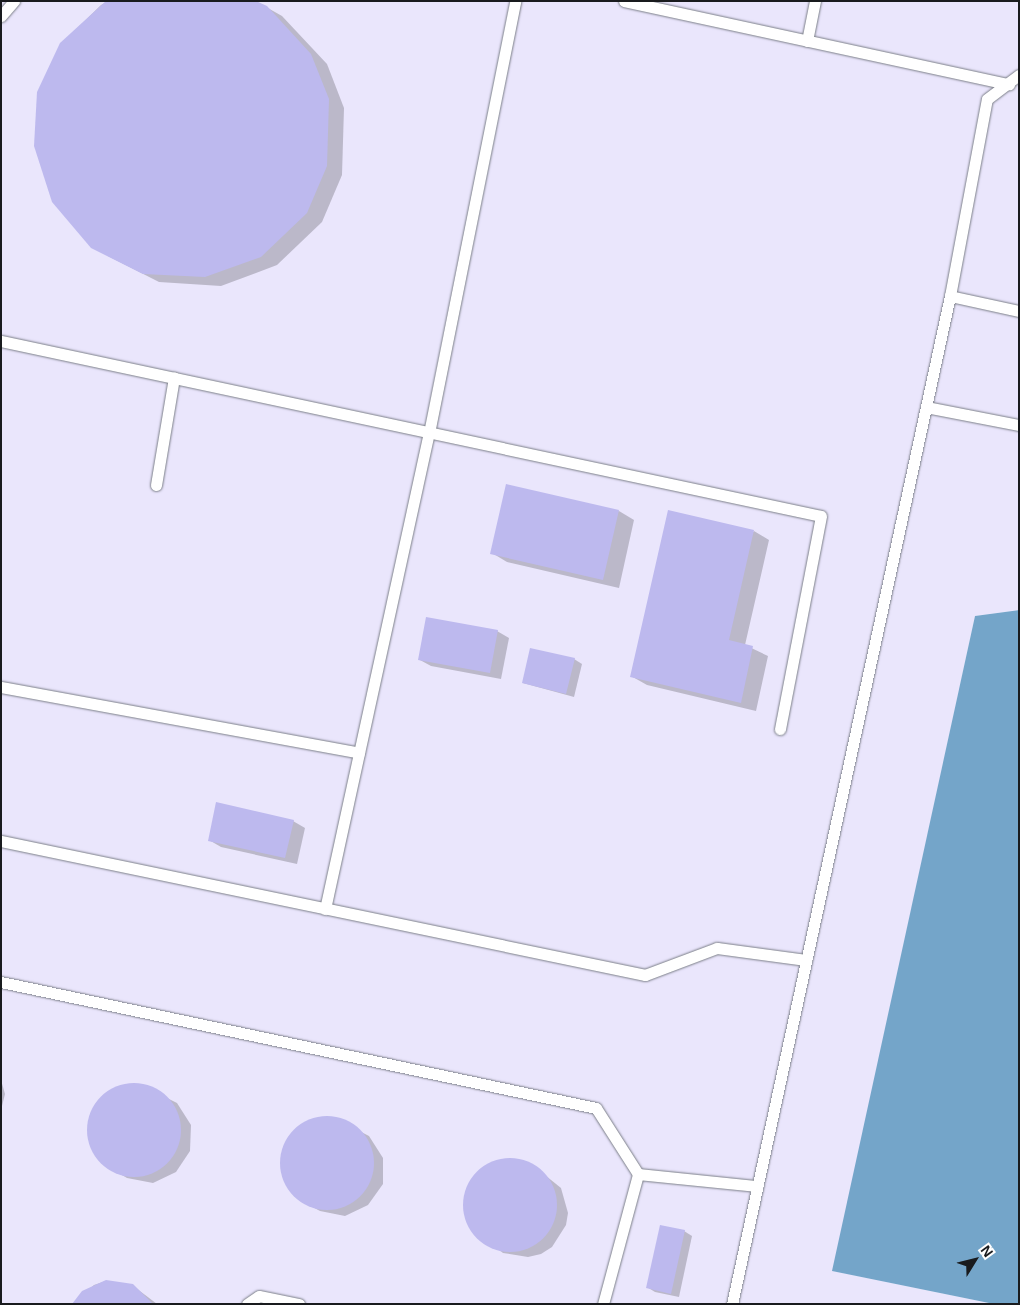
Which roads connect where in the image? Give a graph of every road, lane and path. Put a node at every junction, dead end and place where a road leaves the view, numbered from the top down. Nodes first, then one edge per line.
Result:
1 (14, 1) edge
2 (515, 1) edge
3 (624, 1) edge
4 (815, 1) edge
5 (1, 16) edge
6 (807, 40) junction
7 (1019, 75) edge
8 (1009, 84) junction
9 (950, 296) junction
10 (1019, 310) edge
11 (1, 341) edge
12 (174, 378) junction
13 (926, 407) junction
14 (1019, 425) edge
15 (430, 432) junction
16 (156, 484) dead end
17 (1, 687) edge
18 (780, 729) dead end
19 (359, 753) junction
20 (1, 841) edge
21 (324, 908) junction
22 (806, 960) junction
23 (1, 982) edge
24 (638, 1174) junction
25 (758, 1186) junction
26 (247, 1304) edge
27 (299, 1304) edge
28 (603, 1304) edge
29 (732, 1304) edge

1 - 5 lane
2 - 15 lane
3 - 6 lane
4 - 6 lane
6 - 8 lane
7 - 8 lane
8 - 9 lane
9 - 10 lane
9 - 13 lane
11 - 12 lane
12 - 15 lane
12 - 16 lane
13 - 14 lane
13 - 22 lane
15 - 18 lane
15 - 19 lane
17 - 19 lane
19 - 21 lane
20 - 21 lane
21 - 22 lane
22 - 25 lane
23 - 24 lane
24 - 25 lane
24 - 28 lane
25 - 29 lane
26 - 27 lane

